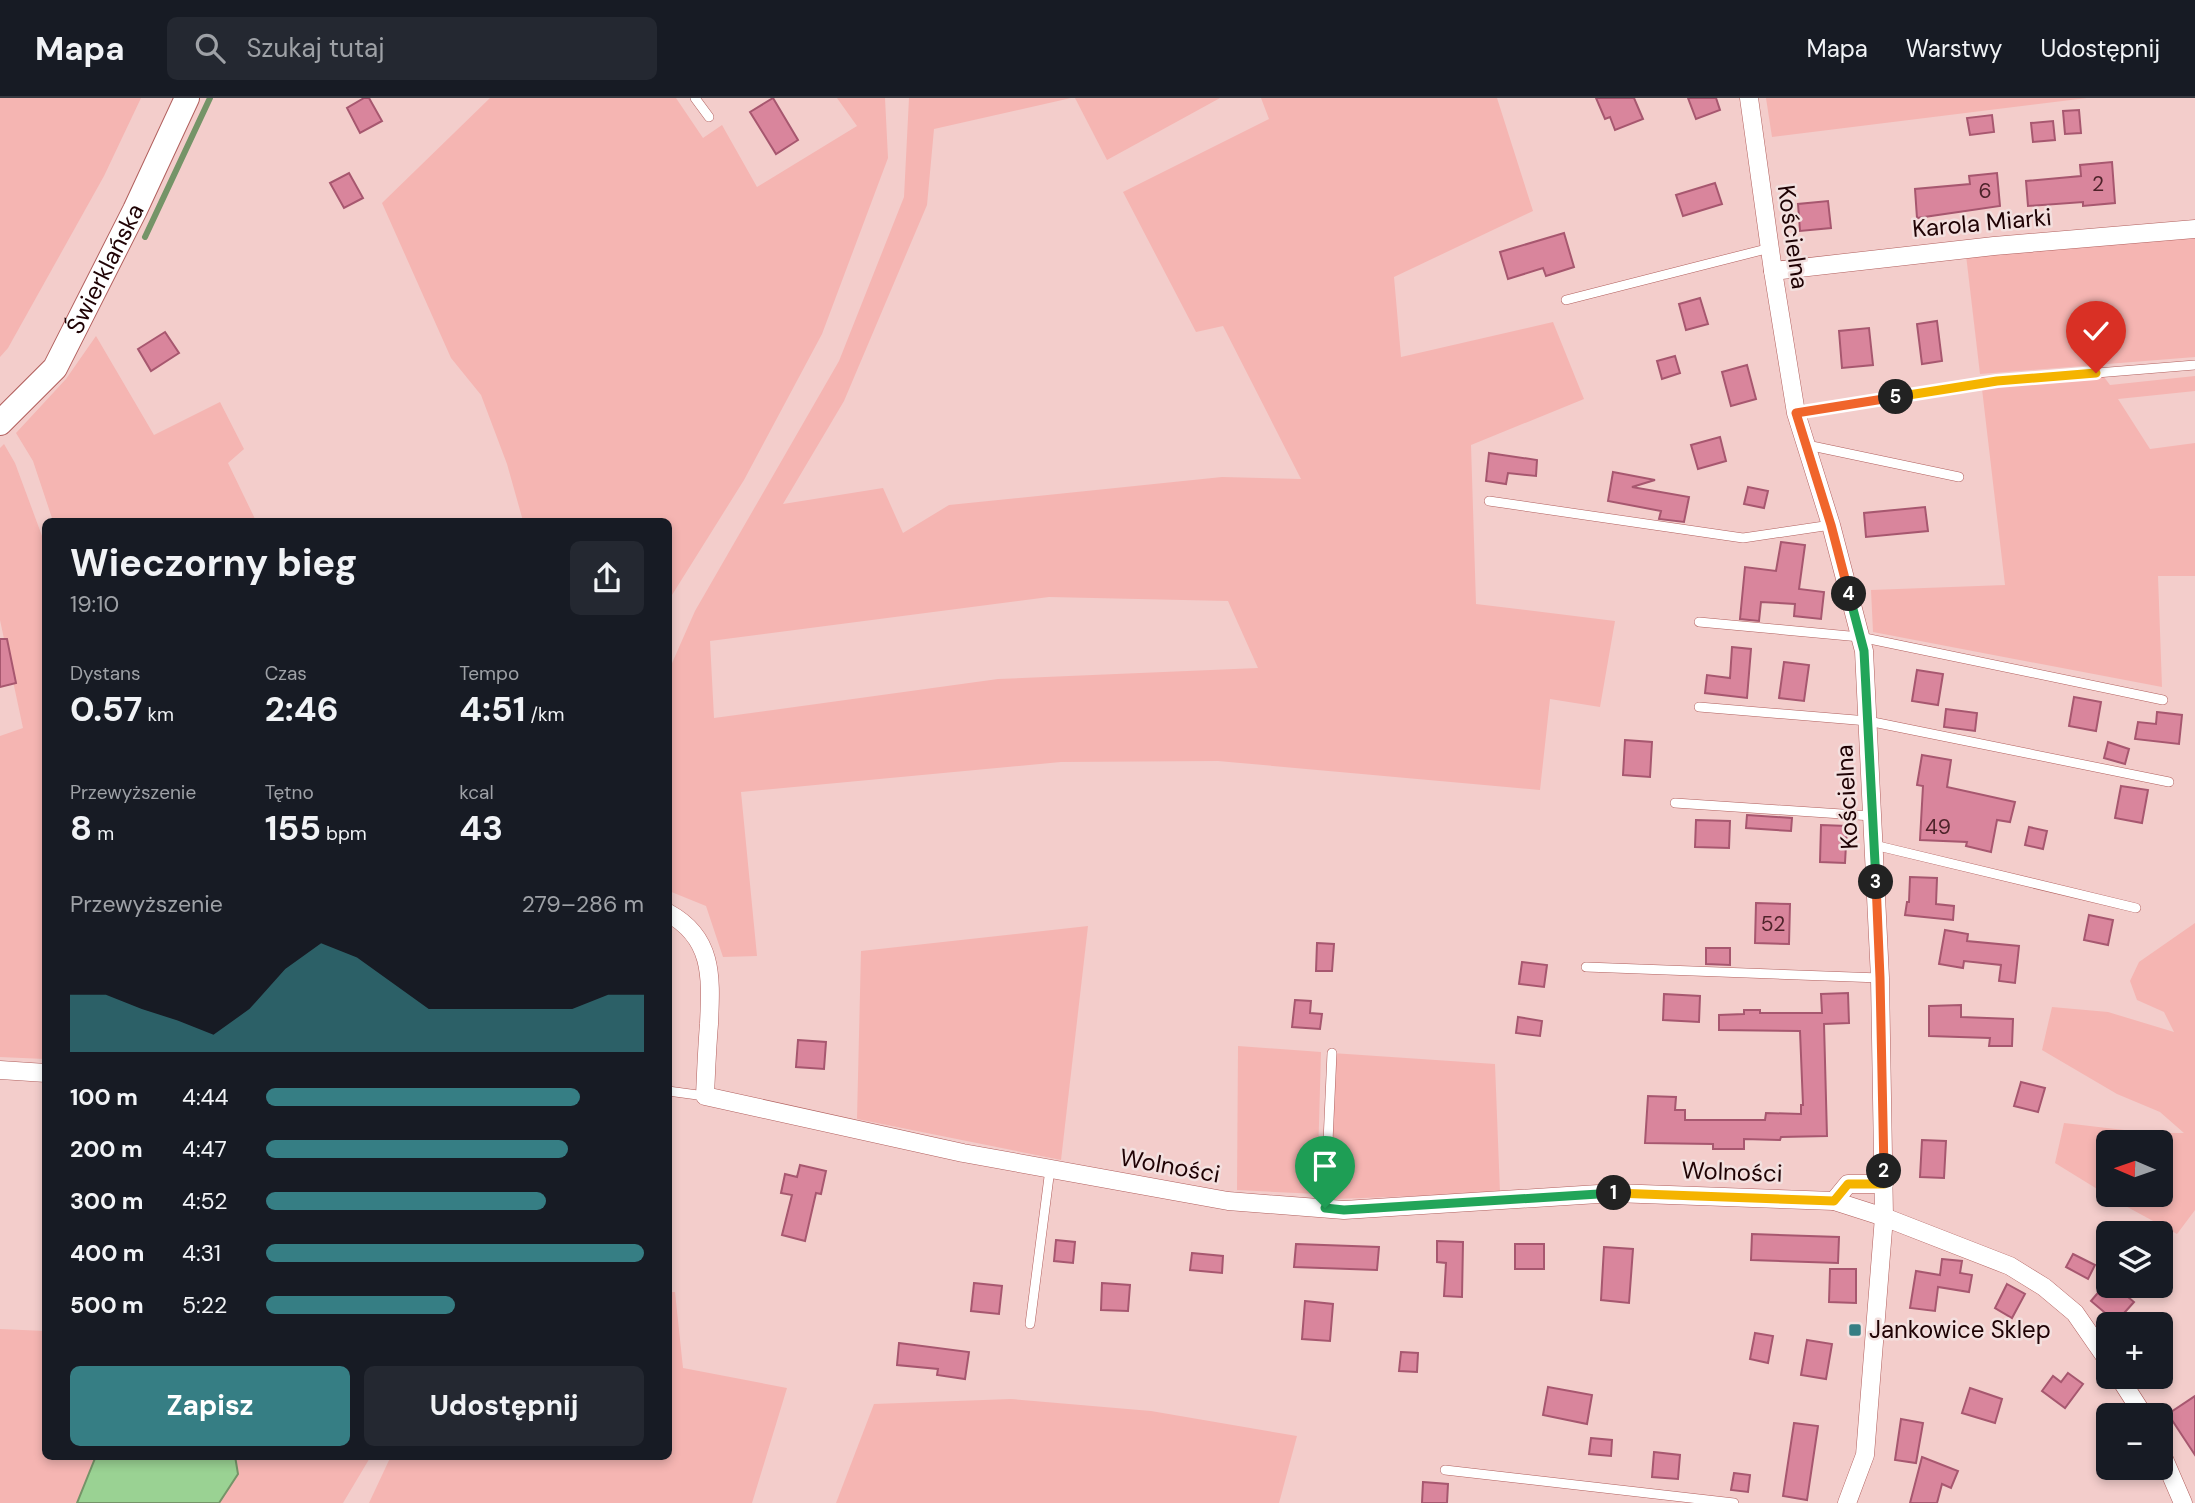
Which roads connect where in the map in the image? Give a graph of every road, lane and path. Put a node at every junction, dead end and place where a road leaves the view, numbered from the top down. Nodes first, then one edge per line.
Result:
1 (187, 98) edge
2 (695, 98) edge
3 (1749, 98) edge
4 (709, 117) dead end
5 (2195, 229) edge
6 (1770, 248) junction
7 (1773, 271) junction
8 (1566, 300) dead end
9 (2195, 365) edge
10 (1796, 413) junction
11 (0, 423) edge
12 (1804, 444) junction
13 (1959, 477) dead end
14 (1489, 501) dead end
15 (1831, 525) junction
16 (1699, 622) dead end
17 (1860, 636) junction
18 (2163, 700) dead end
19 (1699, 707) dead end
20 (1868, 721) junction
21 (2169, 782) dead end
22 (1675, 803) dead end
23 (1872, 816) junction
24 (1874, 845) junction
25 (2136, 908) dead end
26 (672, 916) edge
27 (1586, 967) dead end
28 (1880, 978) junction
29 (1332, 1053) dead end
30 (0, 1070) edge
31 (42, 1073) edge
32 (672, 1092) edge
33 (705, 1096) junction
34 (1050, 1168) junction
35 (1884, 1184) junction
36 (1834, 1201) junction
37 (1325, 1208) junction
38 (1884, 1217) junction
39 (1030, 1324) dead end
40 (2096, 1343) edge
41 (1445, 1470) dead end
42 (2173, 1480) edge
43 (1734, 1503) edge
44 (1847, 1503) edge
45 (2183, 1503) edge

1 - 11 main road, Świerklańska
2 - 4 lane
3 - 6 street, Kościelna
5 - 7 street, Karola Miarki
6 - 7 street, Kościelna
6 - 8 lane
7 - 10 street, Kościelna
9 - 10 lane
10 - 12 street, Kościelna
12 - 13 lane
12 - 15 street, Kościelna
14 - 15 lane
15 - 17 street, Kościelna
16 - 17 lane
17 - 18 lane
17 - 20 street, Kościelna
19 - 20 lane
20 - 21 lane
20 - 23 street, Kościelna
22 - 23 lane
23 - 24 street, Kościelna
24 - 25 lane
24 - 28 street, Kościelna
26 - 33 street
27 - 28 lane
28 - 35 street, Kościelna
29 - 37 lane
30 - 31 street
32 - 33 lane
33 - 34 street, Wolności
34 - 37 street, Wolności
34 - 39 lane
35 - 36 street
35 - 38 street, Kościelna
36 - 37 street, Wolności
36 - 38 street, Wolności
38 - 40 street, Wolności
38 - 44 street, Kościelna
41 - 43 lane
42 - 45 street

